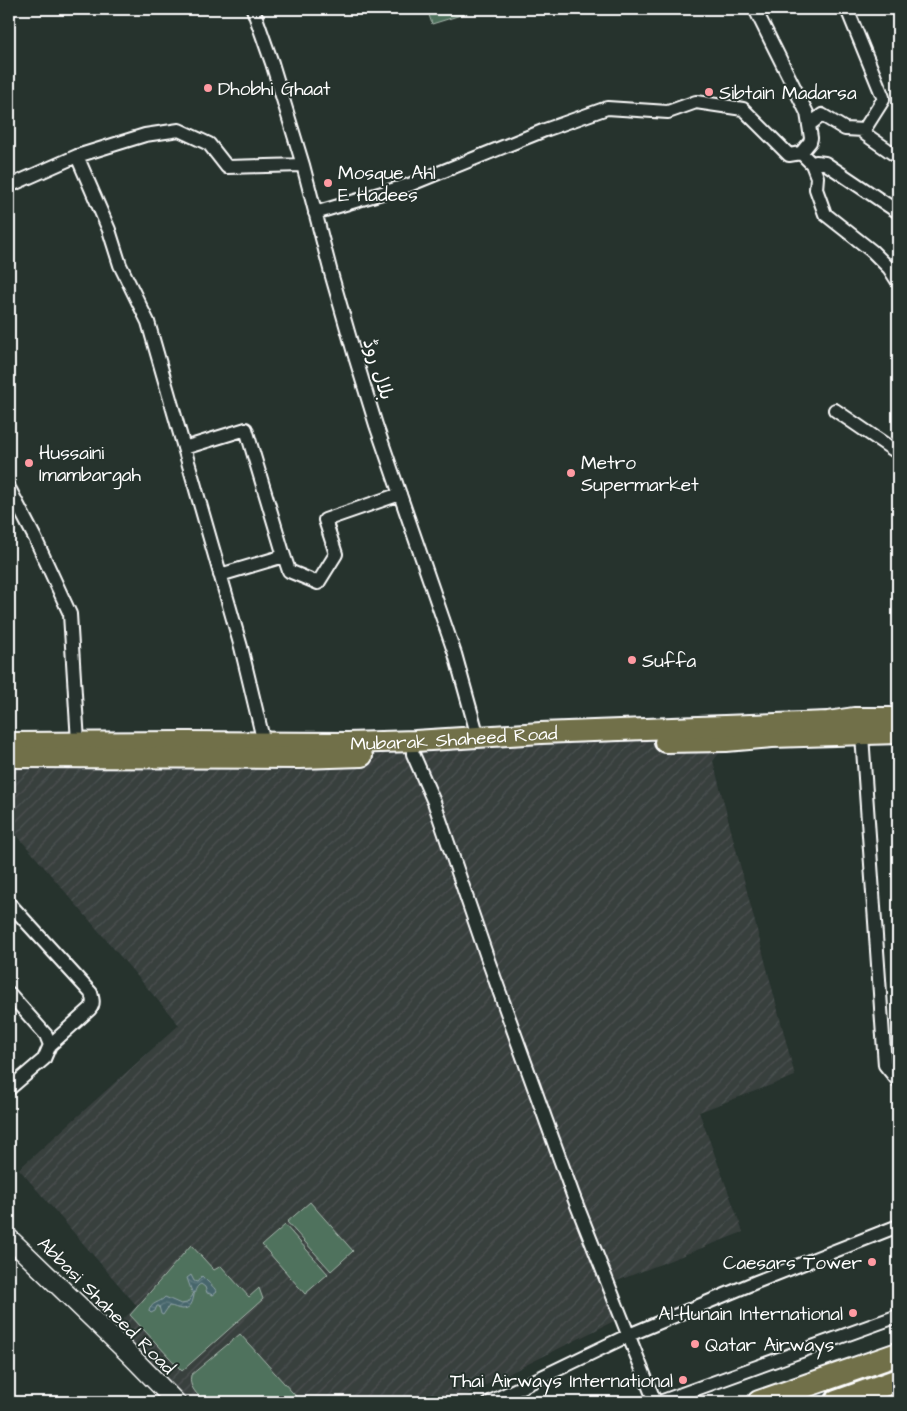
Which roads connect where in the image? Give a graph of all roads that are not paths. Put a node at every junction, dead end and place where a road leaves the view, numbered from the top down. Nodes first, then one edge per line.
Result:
1 (253, 9) edge
2 (755, 9) edge
3 (847, 9) edge
4 (897, 9) edge
5 (898, 13) edge
6 (809, 124) junction
7 (864, 130) junction
8 (801, 154) junction
9 (77, 156) junction
10 (898, 157) edge
11 (812, 164) junction
12 (302, 165) junction
13 (9, 186) edge
14 (898, 212) edge
15 (315, 213) junction
16 (898, 282) edge
17 (835, 410) dead end
18 (184, 448) junction
19 (898, 453) edge
20 (9, 488) edge
21 (400, 494) junction
22 (284, 556) junction
23 (220, 575) junction
24 (898, 718) edge
25 (898, 733) edge
26 (862, 735) junction
27 (478, 737) junction
28 (78, 742) junction
29 (9, 743) edge
30 (264, 743) junction
31 (414, 754) junction
32 (9, 757) edge
33 (9, 903) edge
34 (9, 993) edge
35 (50, 1045) junction
36 (898, 1081) edge
37 (9, 1089) edge
38 (898, 1226) edge
39 (9, 1238) edge
40 (898, 1316) edge
41 (629, 1335) junction
42 (898, 1354) edge
43 (898, 1380) edge
44 (176, 1402) edge
45 (490, 1402) edge
46 (655, 1402) edge
47 (660, 1402) edge
48 (759, 1402) edge
49 (836, 1402) edge

1 - 12 street, بلال روڈ
2 - 6 street
3 - 7 street
4 - 5 street
6 - 7 street
6 - 8 street
7 - 10 street
8 - 11 street
8 - 15 street
9 - 12 street
9 - 13 street
9 - 18 street
11 - 14 street
11 - 16 street
12 - 15 street, بلال روڈ
15 - 21 street, بلال روڈ
17 - 19 street
18 - 22 street
18 - 23 street
20 - 28 street
21 - 22 street
21 - 27 street, بلال روڈ
22 - 23 street
23 - 30 street
24 - 27 main road, Mubarak Shaheed Road
25 - 26 main road, Mubarak Shaheed Road
26 - 31 main road, Mubarak Shaheed Road
26 - 36 street
27 - 30 main road, Mubarak Shaheed Road
28 - 29 main road, Mubarak Shaheed Road
28 - 30 main road, Mubarak Shaheed Road
31 - 32 main road, Mubarak Shaheed Road
31 - 41 street
33 - 35 street
34 - 35 street
35 - 37 street
38 - 41 street
39 - 44 street, Abbasi Shaheed Road
40 - 47 street
41 - 45 street
41 - 46 street
42 - 48 highway
43 - 49 highway

